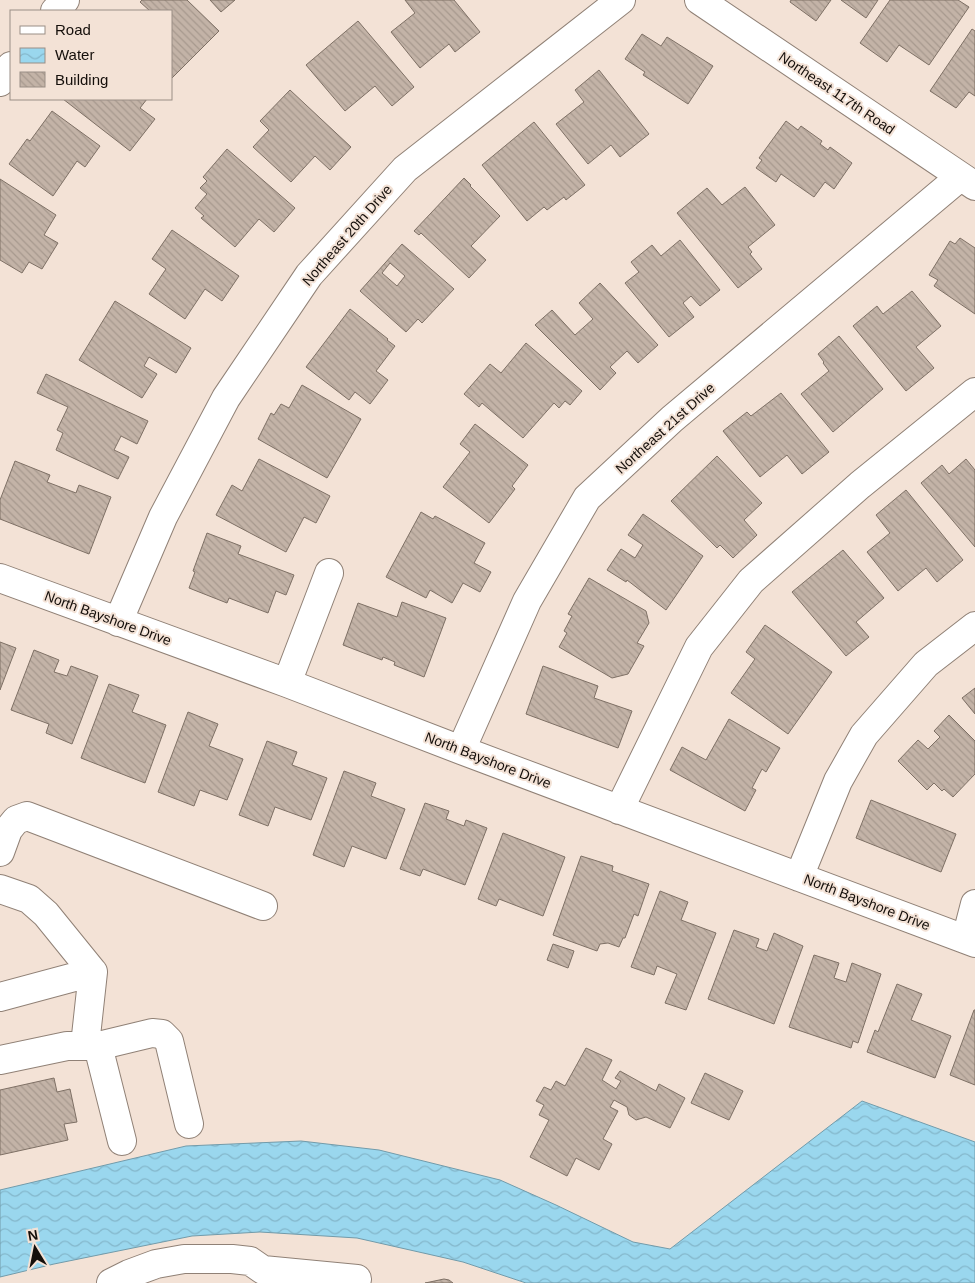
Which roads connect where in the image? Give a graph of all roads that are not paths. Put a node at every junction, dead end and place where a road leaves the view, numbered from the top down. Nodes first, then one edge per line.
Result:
1 (65, 0) edge
2 (621, 0) edge
3 (699, 0) edge
4 (56, 10) edge
5 (10, 67) edge
6 (0, 82) edge
7 (968, 182) edge
8 (975, 392) edge
9 (328, 573) dead end
10 (0, 578) edge
11 (118, 622) junction
12 (975, 626) edge
13 (288, 683) junction
14 (461, 750) junction
15 (619, 810) junction
16 (0, 852) edge
17 (799, 877) junction
18 (0, 889) edge
19 (975, 904) edge
20 (263, 906) dead end
21 (970, 941) edge
22 (93, 972) junction
23 (0, 997) edge
24 (92, 1046) junction
25 (0, 1060) edge
26 (189, 1124) dead end
27 (122, 1141) dead end
28 (214, 1271) edge
29 (357, 1279) dead end
30 (111, 1283) edge

1 - 4 street
2 - 11 street, Northeast 20th Drive
3 - 7 street, Northeast 117th Road
5 - 6 street
7 - 14 street, Northeast 21st Drive
8 - 15 street
9 - 13 street
10 - 11 street, North Bayshore Drive
11 - 13 street, North Bayshore Drive
12 - 17 street
13 - 14 street, North Bayshore Drive
14 - 15 street, North Bayshore Drive
15 - 17 street, North Bayshore Drive
16 - 20 street
17 - 21 street, North Bayshore Drive
18 - 22 street
19 - 21 street
22 - 23 street
22 - 24 street
24 - 25 street
24 - 26 street
24 - 27 street
28 - 29 street
28 - 30 street

